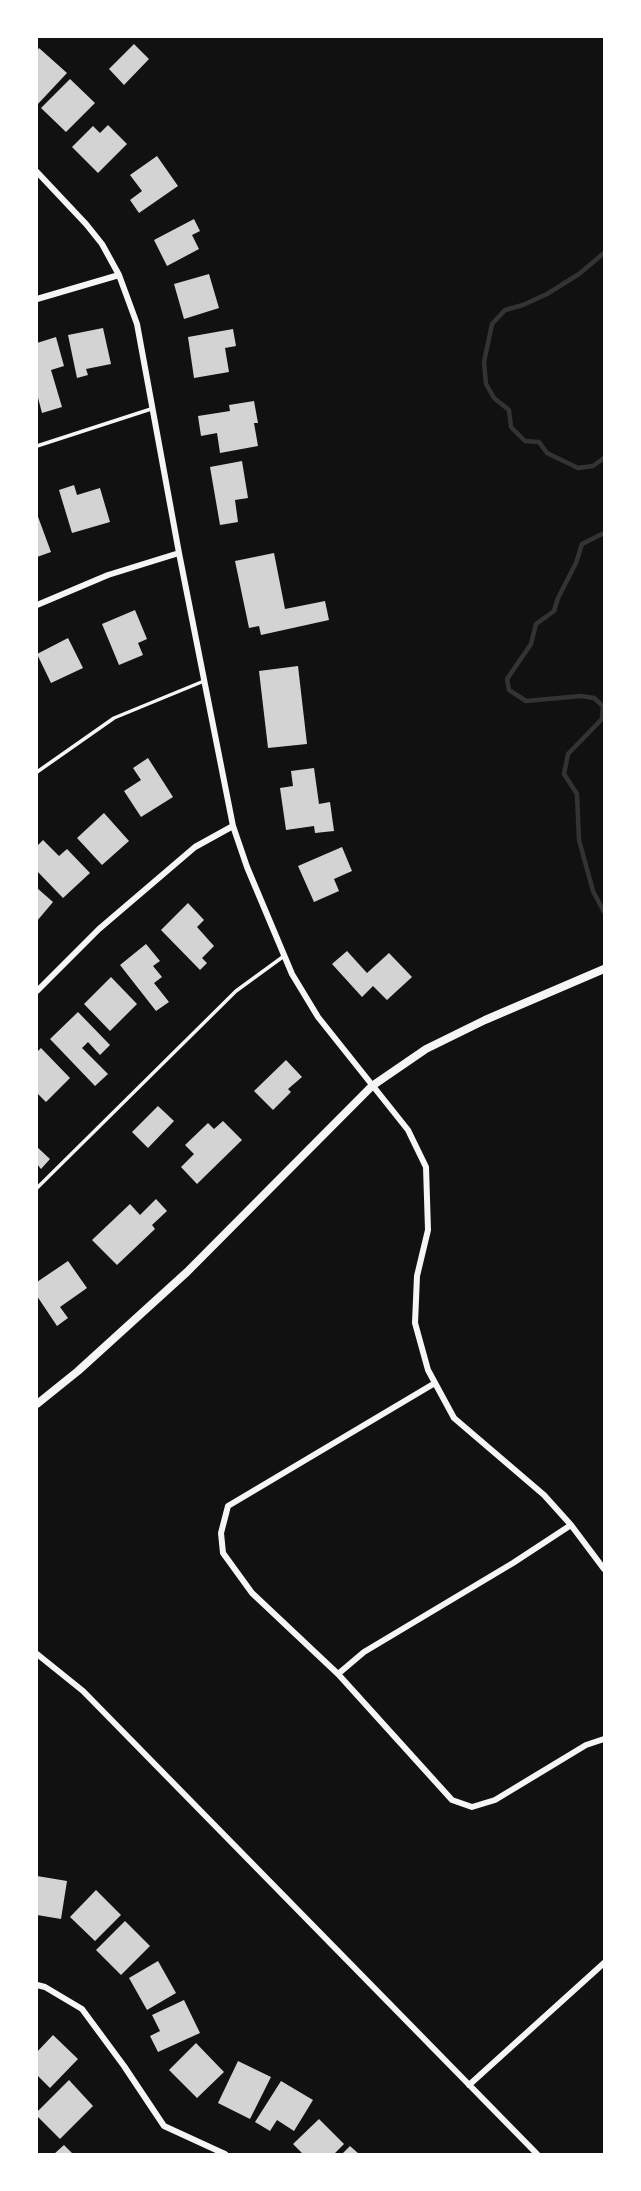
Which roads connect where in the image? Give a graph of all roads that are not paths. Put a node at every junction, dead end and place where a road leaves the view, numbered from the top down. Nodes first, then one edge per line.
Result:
1 (37, 172) edge
2 (119, 275) junction
3 (37, 299) edge
4 (153, 408) junction
5 (37, 446) edge
6 (179, 553) junction
7 (37, 605) edge
8 (204, 681) junction
9 (37, 772) edge
10 (233, 826) junction
11 (284, 956) junction
12 (604, 970) edge
13 (37, 991) edge
14 (372, 1086) junction
15 (37, 1188) edge
16 (435, 1383) junction
17 (37, 1404) edge
18 (571, 1525) junction
19 (604, 1569) edge
20 (37, 1654) edge
21 (338, 1674) junction
22 (604, 1740) edge
23 (604, 1963) edge
24 (37, 1985) edge
25 (469, 2085) junction
26 (225, 2154) edge
27 (537, 2154) edge

1 - 2 street
2 - 3 street
2 - 4 street
4 - 5 lane
4 - 6 street
6 - 7 street
6 - 8 street
8 - 9 lane
8 - 10 street
10 - 11 street
10 - 13 street
11 - 14 street
11 - 15 lane
12 - 14 street
14 - 16 street
14 - 17 street
16 - 18 street
16 - 21 street
18 - 19 street
18 - 21 street
20 - 25 street
21 - 22 street
23 - 25 street
24 - 26 street
25 - 27 street

